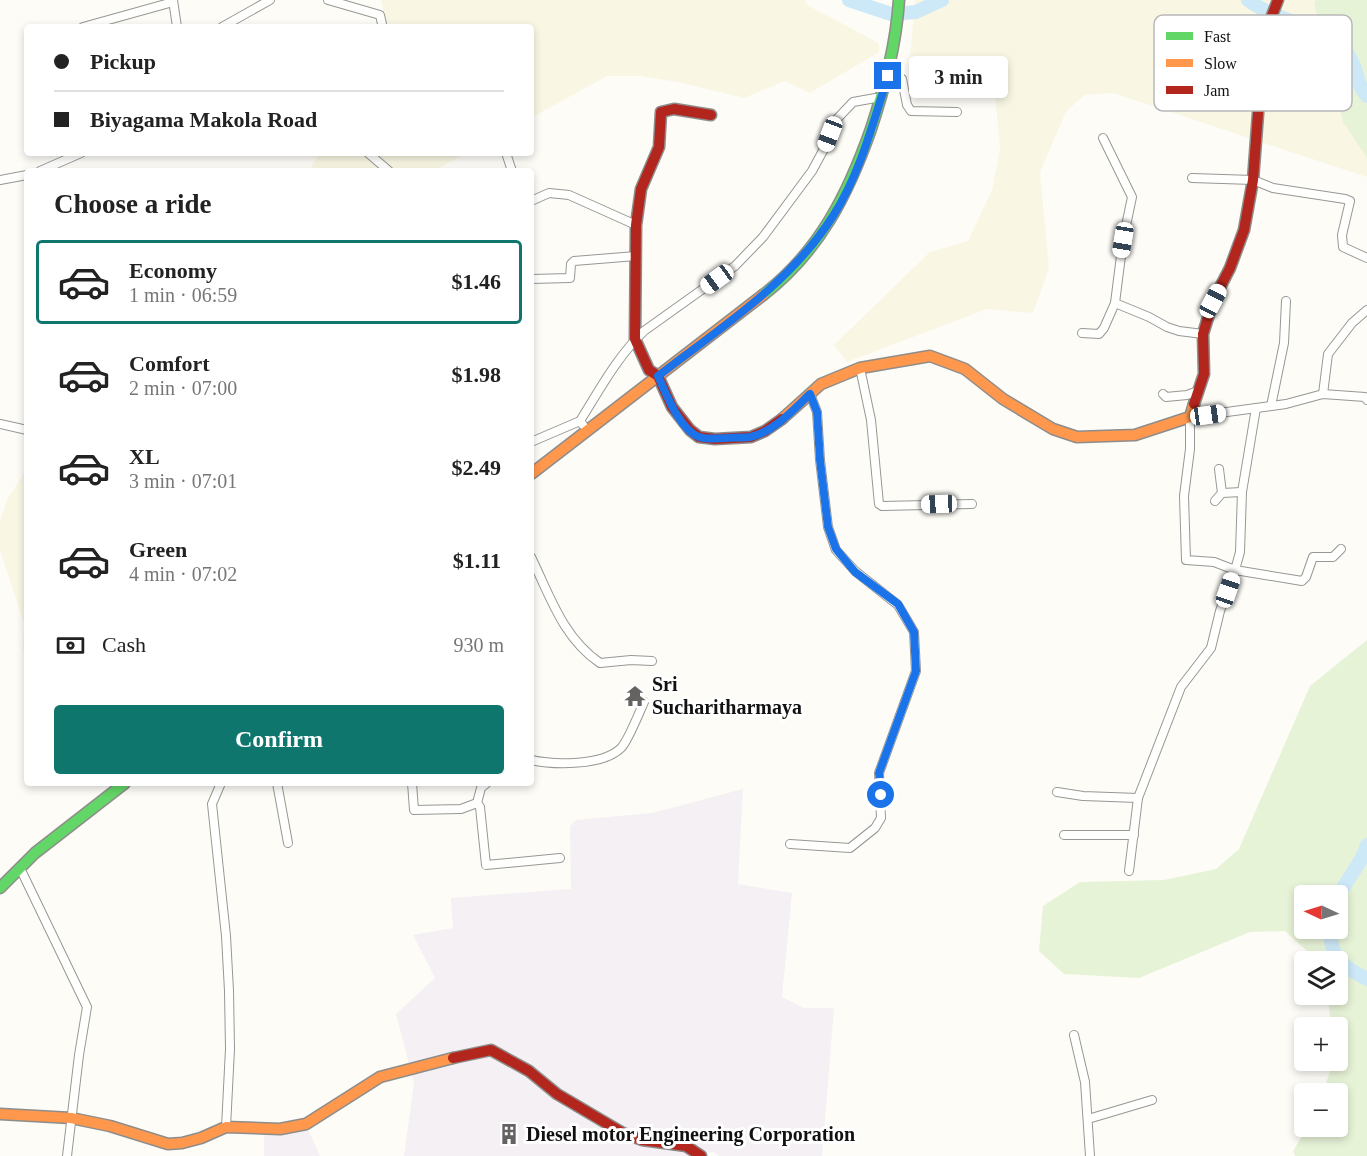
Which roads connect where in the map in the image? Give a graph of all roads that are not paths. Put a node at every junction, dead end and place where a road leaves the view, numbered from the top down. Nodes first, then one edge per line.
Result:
1 (270, 0) edge
2 (328, 0) edge
3 (899, 0) edge
4 (173, 1) edge
5 (93, 24) edge
6 (177, 24) edge
7 (227, 24) edge
8 (382, 24) edge
9 (888, 76) junction
10 (882, 97) junction
11 (1258, 111) edge
12 (957, 112) dead end
13 (711, 115) dead end
14 (1103, 138) dead end
15 (74, 156) edge
16 (372, 156) edge
17 (507, 156) dead end
18 (47, 168) edge
19 (386, 168) edge
20 (511, 168) edge
21 (24, 176) edge
22 (1192, 178) dead end
23 (0, 180) edge
24 (1253, 180) junction
25 (534, 200) edge
26 (636, 225) junction
27 (636, 256) junction
28 (1367, 258) edge
29 (534, 279) edge
30 (1286, 301) dead end
31 (1115, 303) junction
32 (1365, 315) edge
33 (1082, 333) dead end
34 (1203, 334) junction
35 (635, 339) junction
36 (860, 368) junction
37 (658, 376) junction
38 (1198, 392) junction
39 (1163, 393) dead end
40 (810, 394) junction
41 (1323, 394) junction
42 (1367, 400) edge
43 (1271, 406) junction
44 (1256, 408) junction
45 (1190, 417) junction
46 (580, 421) junction
47 (0, 424) edge
48 (24, 429) edge
49 (586, 432) junction
50 (534, 441) edge
51 (1219, 469) dead end
52 (534, 472) edge
53 (1222, 492) junction
54 (1242, 492) junction
55 (1215, 501) dead end
56 (972, 504) dead end
57 (1341, 549) dead end
58 (534, 564) edge
59 (1235, 570) junction
60 (652, 661) dead end
61 (644, 702) dead end
62 (534, 761) edge
63 (121, 786) edge
64 (219, 786) edge
65 (278, 786) edge
66 (412, 786) edge
67 (484, 786) edge
68 (1058, 792) dead end
69 (1138, 798) junction
70 (477, 804) junction
71 (1134, 835) junction
72 (1064, 836) dead end
73 (288, 843) dead end
74 (790, 844) dead end
75 (560, 858) dead end
76 (20, 868) junction
77 (1129, 872) dead end
78 (0, 888) edge
79 (1074, 1035) dead end
80 (1152, 1100) dead end
81 (0, 1114) edge
82 (71, 1118) junction
83 (1088, 1119) junction
84 (226, 1127) junction
85 (67, 1156) edge
86 (700, 1156) edge
87 (1090, 1156) edge

1 - 7 street
2 - 8 street
3 - 9 street
4 - 5 street
4 - 6 street
9 - 10 street
9 - 12 street
10 - 35 street
10 - 37 street
11 - 24 street
13 - 26 street
14 - 31 street
15 - 18 street
16 - 19 street
17 - 20 street
21 - 23 street
22 - 24 street
24 - 28 street
24 - 34 street
25 - 26 street
26 - 27 street
27 - 29 street
27 - 35 street
30 - 43 street
31 - 33 street
31 - 34 street
32 - 41 street
34 - 38 street
35 - 37 street
35 - 46 street
36 - 40 street
36 - 45 street
36 - 56 street
37 - 40 street
37 - 49 street
38 - 39 street
38 - 45 street
40 - 74 street
41 - 42 street
41 - 43 street
43 - 44 street
44 - 45 street
44 - 54 street
45 - 59 street
46 - 49 street
46 - 50 street
47 - 48 street
49 - 52 street
51 - 53 street
53 - 54 street
53 - 55 street
54 - 59 street
57 - 59 street
58 - 60 street
59 - 69 street
61 - 62 street
63 - 76 street
64 - 84 street
65 - 73 street
66 - 70 street
67 - 70 street
68 - 69 street
69 - 71 street
70 - 75 street
71 - 72 street
71 - 77 street
76 - 78 street
76 - 82 street
79 - 83 street
80 - 83 street
81 - 82 street
82 - 84 street
82 - 85 street
83 - 87 street
84 - 86 street

